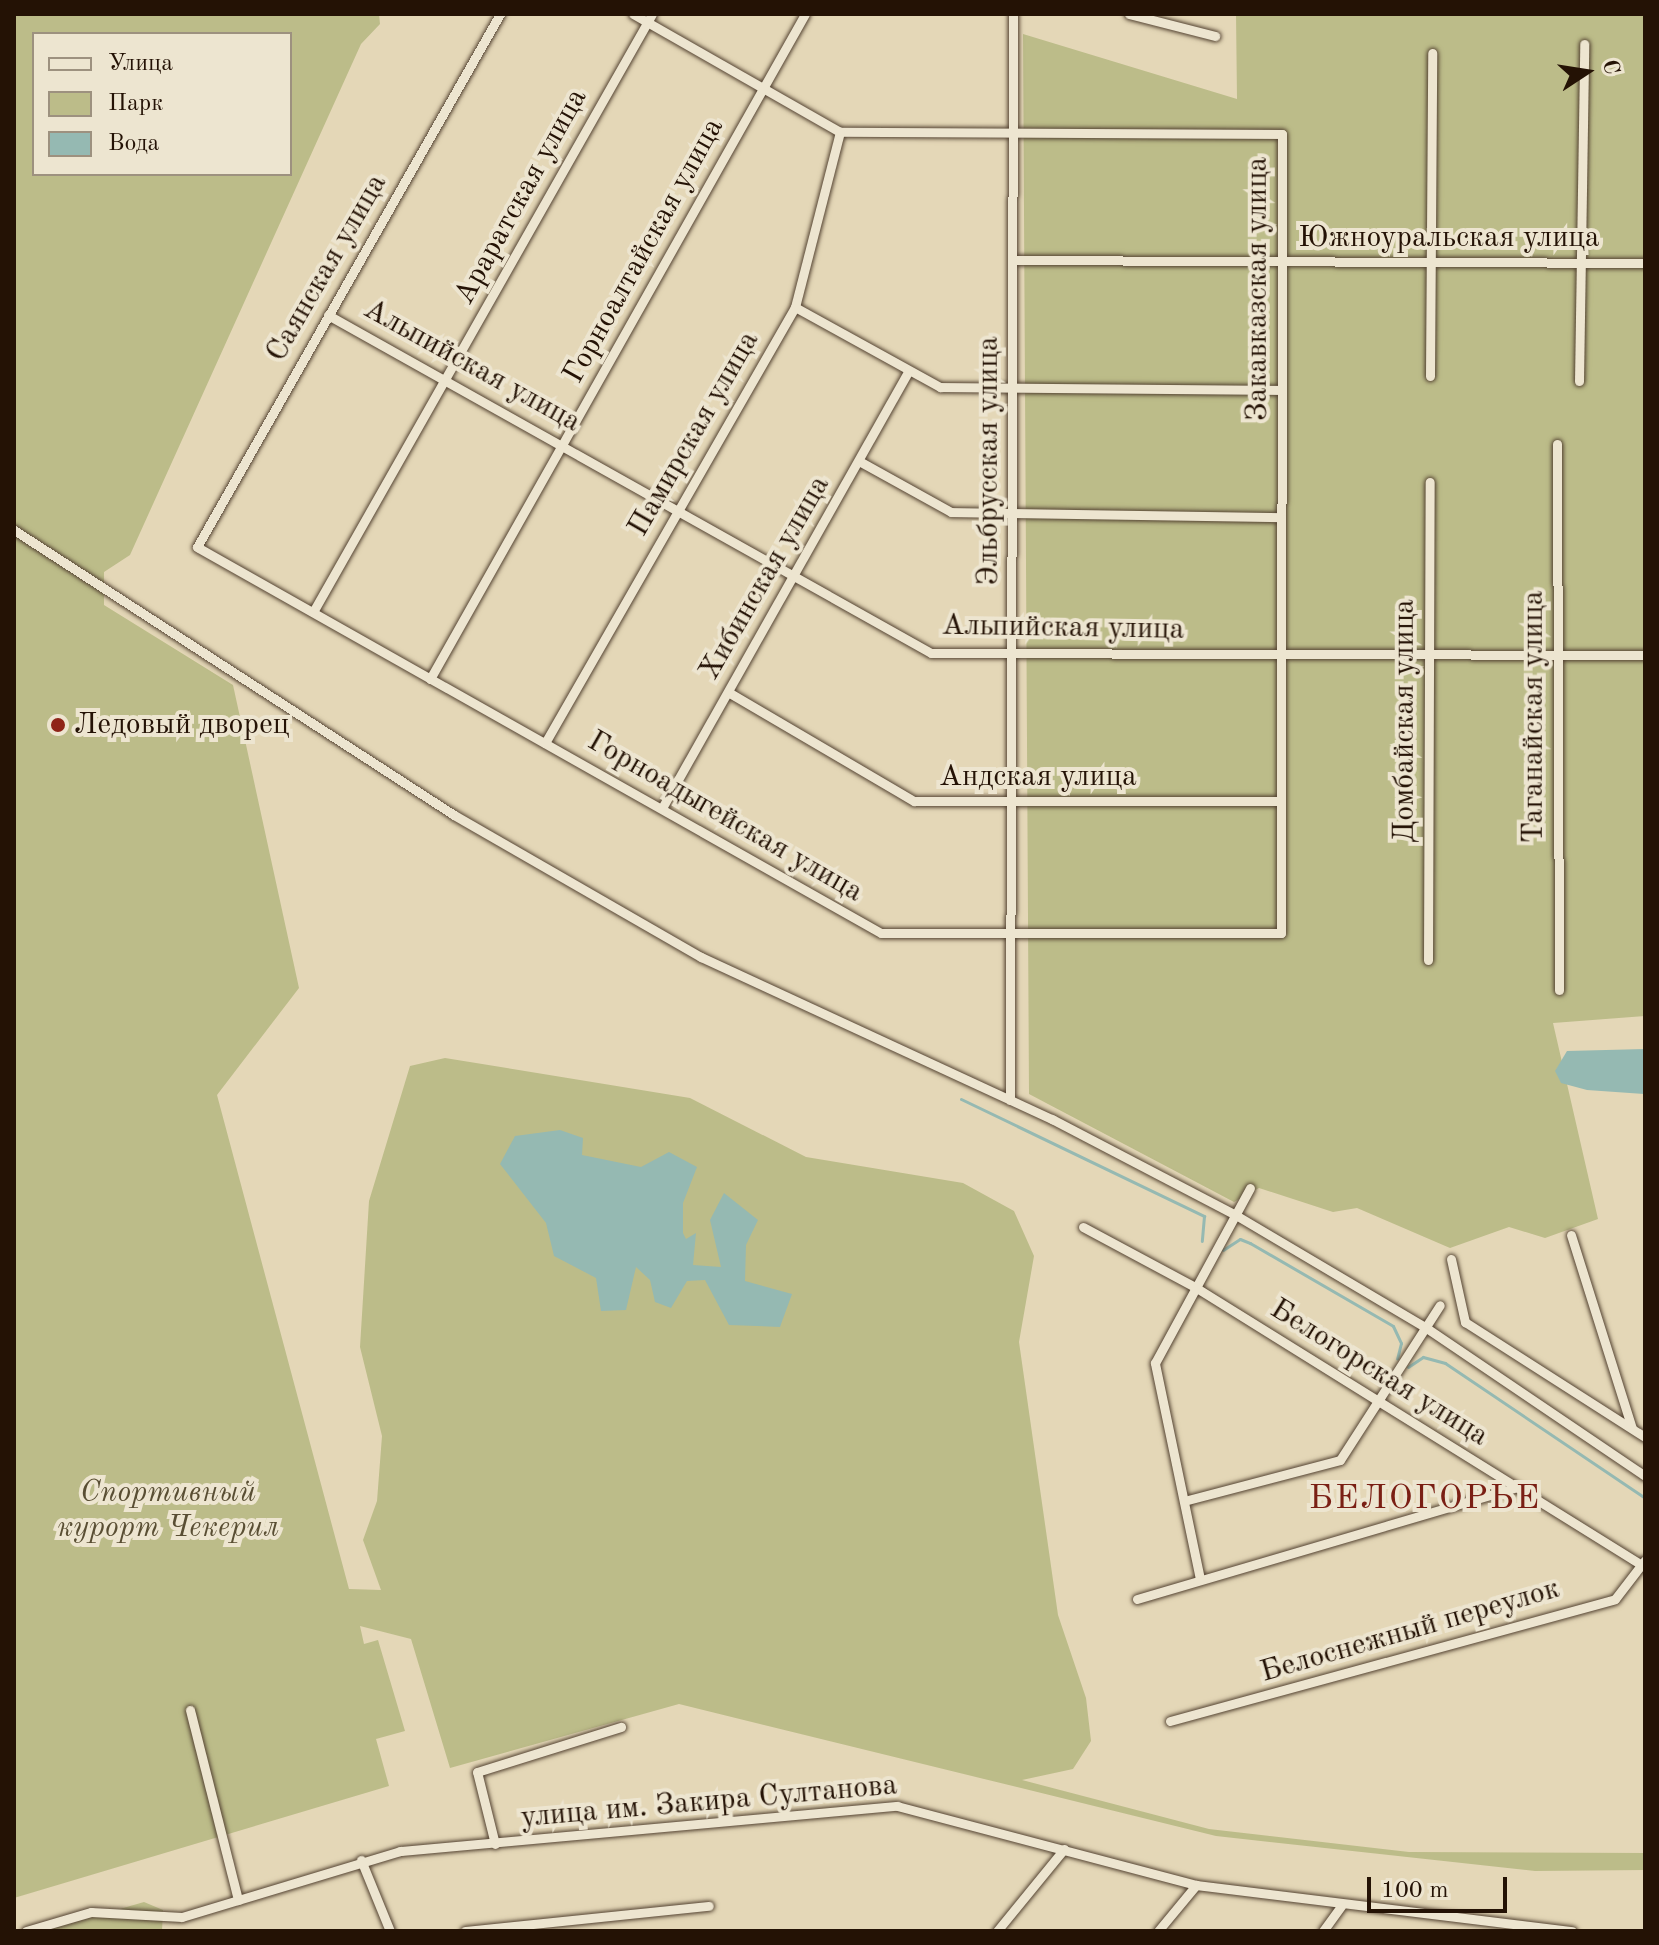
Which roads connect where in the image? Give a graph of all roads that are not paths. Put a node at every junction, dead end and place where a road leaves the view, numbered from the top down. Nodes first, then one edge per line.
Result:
1 (500, 14) edge
2 (633, 14) edge
3 (805, 14) edge
4 (1013, 14) edge
5 (1129, 14) edge
6 (649, 18) edge
7 (1215, 36) dead end
8 (1584, 44) dead end
9 (1432, 53) dead end
10 (764, 87) junction
11 (1014, 131) junction
12 (840, 132) junction
13 (1014, 260) junction
14 (1282, 262) junction
15 (1431, 262) junction
16 (1581, 263) junction
17 (1645, 263) edge
18 (795, 307) junction
19 (328, 315) junction
20 (908, 372) junction
21 (1430, 376) dead end
22 (446, 378) junction
23 (1579, 381) dead end
24 (1013, 388) junction
25 (1282, 390) junction
26 (562, 444) junction
27 (1557, 444) dead end
28 (859, 461) junction
29 (1430, 482) dead end
30 (678, 509) junction
31 (1013, 515) junction
32 (1281, 517) junction
33 (14, 530) edge
34 (197, 547) joint
35 (794, 577) junction
36 (313, 612) junction
37 (1013, 654) junction
38 (1281, 655) junction
39 (1429, 655) junction
40 (1557, 655) junction
41 (1645, 655) edge
42 (430, 679) junction
43 (728, 692) junction
44 (545, 743) junction
45 (1012, 800) junction
46 (1281, 801) junction
47 (662, 808) junction
48 (1009, 931) junction
49 (1281, 933) joint
50 (1428, 960) dead end
51 (1559, 990) dead end
52 (1010, 1100) junction
53 (1250, 1188) dead end
54 (1234, 1214) junction
55 (1083, 1227) dead end
56 (1571, 1235) dead end
57 (1451, 1259) dead end
58 (1195, 1287) junction
59 (1440, 1305) dead end
60 (1425, 1327) junction
61 (1379, 1399) junction
62 (1632, 1428) junction
63 (1645, 1437) edge
64 (1645, 1476) edge
65 (1515, 1488) junction
66 (1184, 1501) junction
67 (1644, 1564) edge
68 (1200, 1579) junction
69 (1137, 1599) dead end
70 (190, 1710) dead end
71 (1170, 1721) dead end
72 (621, 1727) dead end
73 (495, 1844) junction
74 (1064, 1849) junction
75 (361, 1860) junction
76 (1196, 1885) junction
77 (238, 1900) junction
78 (709, 1906) dead end
79 (1341, 1906) junction
80 (1482, 1928) edge
81 (26, 1931) edge
82 (390, 1931) edge
83 (465, 1931) edge
84 (997, 1931) edge
85 (1158, 1931) edge
86 (1323, 1931) edge
87 (1572, 1931) edge

1 - 19 street, Саянская улица
2 - 6 street
3 - 10 street, Горноалтайская улица
4 - 11 street, Эльбрусская улица
5 - 7 street
6 - 10 street
6 - 22 street, Араратская улица
8 - 16 street
9 - 15 street
10 - 12 street
10 - 26 street, Горноалтайская улица
11 - 12 street, Закавказская улица
11 - 13 street, Эльбрусская улица
11 - 14 street, Закавказская улица
12 - 18 street, Памирская улица
13 - 14 street, Южноуральская улица
13 - 24 street, Эльбрусская улица
14 - 15 street, Южноуральская улица
14 - 25 street, Закавказская улица
15 - 16 street, Южноуральская улица
15 - 21 street
16 - 17 street, Южноуральская улица
16 - 23 street
18 - 20 street
18 - 30 street, Памирская улица
19 - 22 street, Альпийская улица
19 - 34 street, Саянская улица
20 - 24 street
20 - 28 street, Хибинская улица
22 - 26 street, Альпийская улица
22 - 36 street, Араратская улица
24 - 25 street
24 - 31 street, Эльбрусская улица
25 - 32 street, Закавказская улица
26 - 30 street, Альпийская улица
26 - 42 street, Горноалтайская улица
27 - 40 street, Таганайская улица
28 - 31 street
28 - 35 street, Хибинская улица
29 - 39 street, Домбайская улица
30 - 35 street, Альпийская улица
30 - 44 street, Памирская улица
31 - 32 street
31 - 37 street, Эльбрусская улица
32 - 38 street, Закавказская улица
33 - 52 street
34 - 36 street, Горноадыгейская улица
35 - 37 street, Альпийская улица
35 - 43 street, Хибинская улица
36 - 42 street, Горноадыгейская улица
37 - 38 street, Альпийская улица
37 - 45 street, Эльбрусская улица
38 - 39 street, Альпийская улица
38 - 46 street, Закавказская улица
39 - 40 street, Альпийская улица
39 - 50 street, Домбайская улица
40 - 41 street, Альпийская улица
40 - 51 street, Таганайская улица
42 - 44 street, Горноадыгейская улица
43 - 45 street, Андская улица
43 - 47 street, Хибинская улица
44 - 47 street, Горноадыгейская улица
45 - 46 street, Андская улица
45 - 48 street, Эльбрусская улица
46 - 49 street, Закавказская улица
47 - 48 street, Горноадыгейская улица
48 - 49 street, Горноадыгейская улица
48 - 52 street, Эльбрусская улица
52 - 54 street
53 - 54 street
54 - 58 street
54 - 60 street
55 - 58 street, Белогорская улица
56 - 62 street
57 - 62 street
58 - 61 street, Белогорская улица
58 - 66 street
59 - 60 street
60 - 61 street
60 - 64 street
61 - 65 street, Белогорская улица
61 - 66 street
62 - 63 street
65 - 67 street, Белогорская улица
65 - 68 street
66 - 68 street
67 - 71 street, Белоснежный переулок
68 - 69 street
70 - 77 street
72 - 73 street
73 - 74 street, улица им. Закира Султанова
73 - 75 street, улица им. Закира Султанова
74 - 76 street, улица им. Закира Султанова
74 - 84 street
75 - 77 street, улица им. Закира Султанова
75 - 82 street
76 - 79 street, улица им. Закира Султанова
76 - 85 street
77 - 81 street, улица им. Закира Султанова
78 - 83 street
79 - 80 street, улица им. Закира Султанова
79 - 86 street
80 - 87 street, улица им. Закира Султанова

